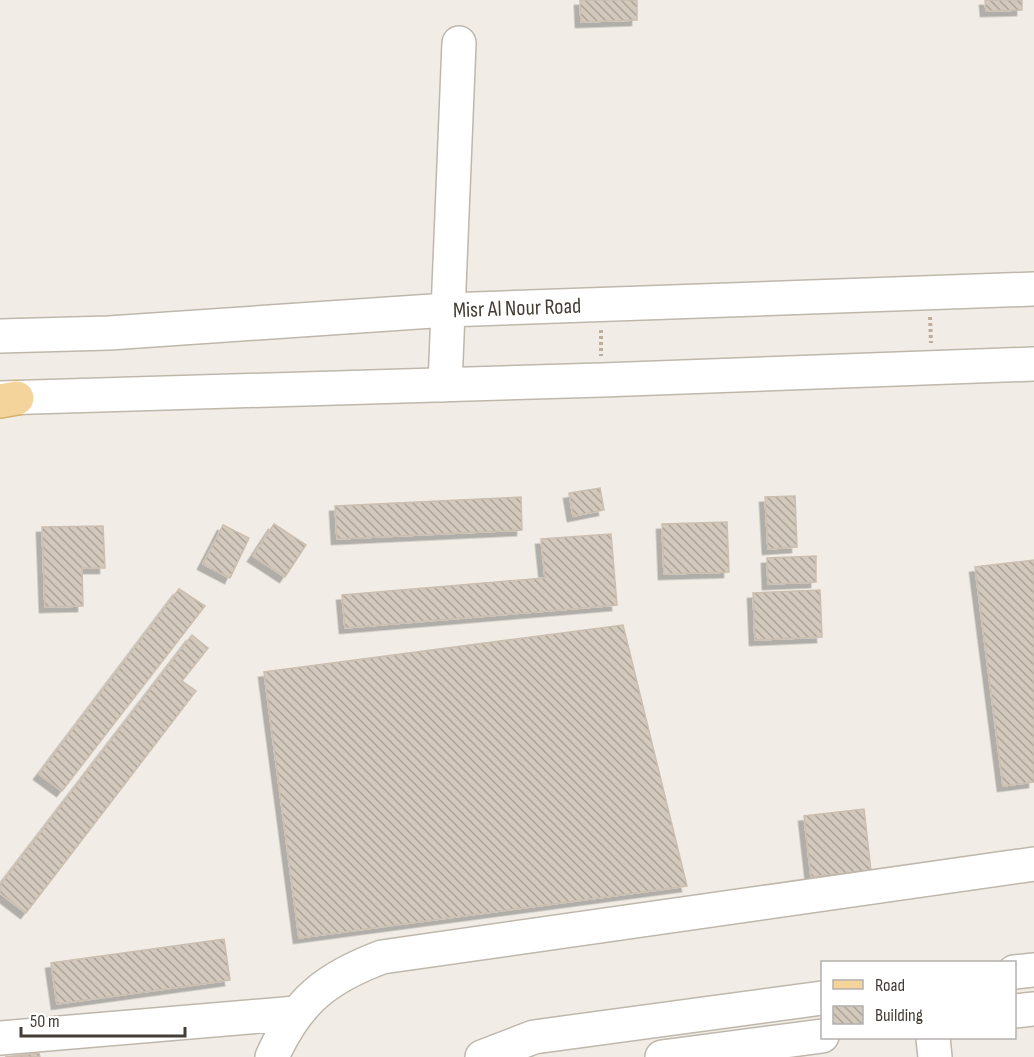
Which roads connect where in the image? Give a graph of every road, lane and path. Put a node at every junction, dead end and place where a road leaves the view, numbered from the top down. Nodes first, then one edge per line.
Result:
1 (459, 43) dead end
2 (1034, 289) edge
3 (929, 293) junction
4 (600, 304) junction
5 (447, 310) junction
6 (0, 317) edge
7 (109, 333) junction
8 (0, 336) edge
9 (1034, 364) edge
10 (932, 368) junction
11 (602, 380) junction
12 (445, 385) junction
13 (6, 399) edge
14 (1034, 864) edge
15 (1034, 970) edge
16 (1016, 972) edge
17 (821, 998) edge
18 (1034, 1009) edge
19 (1016, 1011) edge
20 (296, 1013) junction
21 (821, 1036) edge
22 (0, 1038) edge
23 (933, 1039) edge
24 (683, 1056) edge
25 (272, 1057) edge
26 (482, 1057) edge
27 (935, 1057) edge

1 - 5 street
2 - 3 street, Misr Al Nour Road
3 - 4 street, Misr Al Nour Road
3 - 10 path
4 - 5 street, Misr Al Nour Road
4 - 11 path
5 - 7 street, Misr Al Nour Road
5 - 12 street
6 - 7 street
7 - 8 street, Misr Al Nour Road
9 - 10 street
10 - 11 street
11 - 12 street
12 - 13 street
14 - 20 street
15 - 16 street
17 - 26 street
18 - 19 street
20 - 22 street
20 - 25 street
21 - 24 street
23 - 27 street

